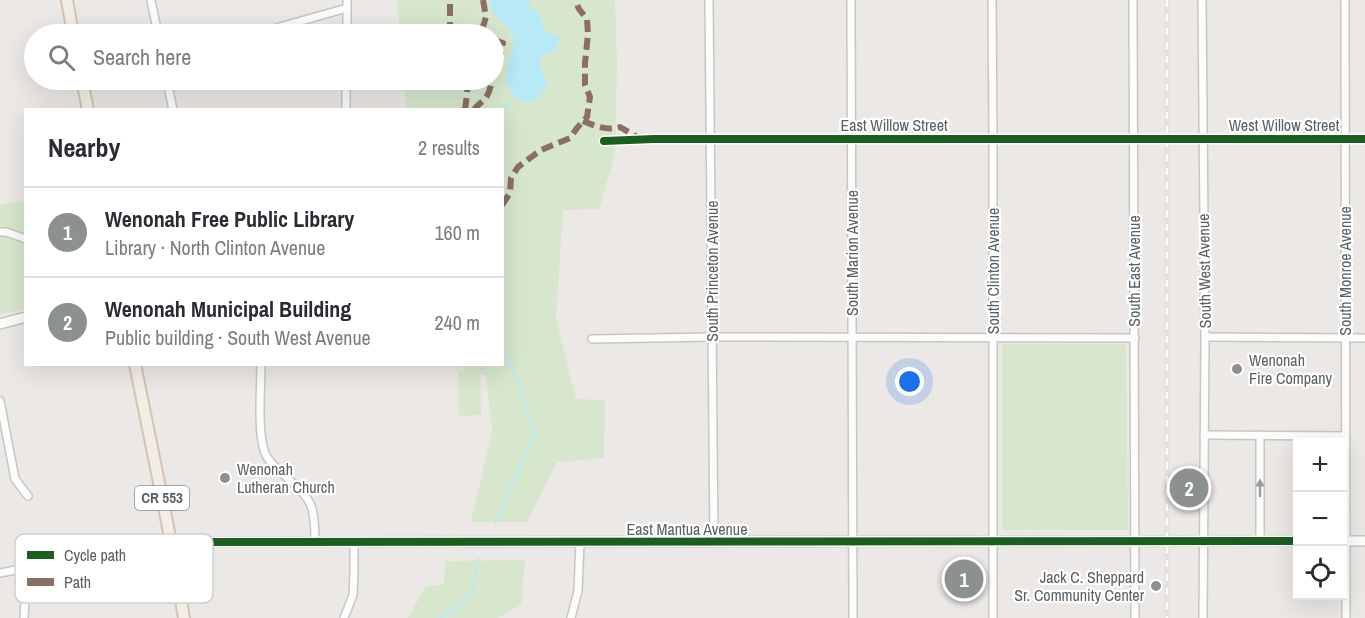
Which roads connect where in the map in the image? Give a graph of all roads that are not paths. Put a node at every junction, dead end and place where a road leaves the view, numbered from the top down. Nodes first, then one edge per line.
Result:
1 (67, 0) edge
2 (151, 0) edge
3 (709, 0) edge
4 (851, 0) edge
5 (992, 0) edge
6 (1133, 0) edge
7 (1202, 0) edge
8 (1345, 0) edge
9 (347, 4) edge
10 (71, 24) edge
11 (156, 24) edge
12 (286, 24) edge
13 (347, 24) edge
14 (84, 90) edge
15 (169, 90) edge
16 (346, 90) edge
17 (88, 108) edge
18 (173, 108) edge
19 (346, 108) edge
20 (852, 138) junction
21 (993, 138) junction
22 (1134, 138) junction
23 (1344, 138) junction
24 (711, 139) junction
25 (1203, 139) junction
26 (1365, 139) edge
27 (604, 141) dead end
28 (0, 232) edge
29 (24, 238) edge
30 (24, 318) edge
31 (0, 324) edge
32 (712, 337) junction
33 (1205, 337) junction
34 (853, 338) junction
35 (994, 338) junction
36 (1135, 338) junction
37 (1346, 338) junction
38 (1365, 338) edge
39 (592, 339) dead end
40 (135, 366) edge
41 (261, 366) edge
42 (0, 401) edge
43 (1204, 435) junction
44 (1260, 435) junction
45 (1345, 436) junction
46 (1344, 492) edge
47 (27, 496) dead end
48 (169, 534) edge
49 (213, 542) edge
50 (315, 542) junction
51 (714, 542) junction
52 (854, 542) junction
53 (993, 542) junction
54 (1135, 542) junction
55 (1204, 542) junction
56 (1260, 542) junction
57 (1293, 542) edge
58 (1347, 542) edge
59 (1365, 542) edge
60 (354, 543) junction
61 (580, 543) junction
62 (1344, 546) edge
63 (15, 570) edge
64 (0, 573) edge
65 (25, 603) edge
66 (181, 603) edge
67 (24, 618) edge
68 (184, 618) edge
69 (344, 618) edge
70 (571, 618) edge
71 (853, 618) edge
72 (993, 618) edge
73 (1135, 618) edge
74 (1203, 618) edge
75 (1346, 618) edge

1 - 10 main road
2 - 11 street
3 - 24 street, South Princeton Avenue
4 - 20 street, South Marion Avenue
5 - 21 street, South Clinton Avenue
6 - 22 street, South East Avenue
7 - 25 street, South West Avenue
8 - 23 street, South Monroe Avenue
9 - 12 street
9 - 13 street
14 - 17 main road
15 - 18 street
16 - 19 street
20 - 21 street, East Willow Street
20 - 24 street, East Willow Street
20 - 34 street, South Marion Avenue
21 - 22 street, East Willow Street
21 - 35 street, South Clinton Avenue
22 - 25 street, West Willow Street
22 - 36 street, South East Avenue
23 - 25 street, West Willow Street
23 - 26 street, West Willow Street
23 - 37 street, South Monroe Avenue
24 - 27 street, East Willow Street
24 - 32 street, South Princeton Avenue
25 - 33 street, South West Avenue
28 - 29 street
30 - 31 street
32 - 34 street
32 - 39 street
32 - 51 street, South Princeton Avenue
33 - 37 street
33 - 43 street, South West Avenue
34 - 35 street
34 - 52 street, South Marion Avenue
35 - 36 street
35 - 53 street, South Clinton Avenue
36 - 54 street, South East Avenue
37 - 38 street
37 - 45 street, South Monroe Avenue
40 - 48 main road, CR 553
41 - 50 street
42 - 47 street
43 - 44 street
43 - 55 street, South West Avenue
44 - 45 street
56 -> 44 street
45 - 46 street, South Monroe Avenue
49 - 50 street, East Mantua Avenue
50 - 60 street, East Mantua Avenue
51 - 52 street, East Mantua Avenue
51 - 61 street, East Mantua Avenue
52 - 53 street, East Mantua Avenue
52 - 71 street, South Marion Avenue
53 - 54 street, East Mantua Avenue
53 - 72 street, South Clinton Avenue
54 - 55 street, East Mantua Avenue
54 - 73 street, South East Avenue
55 - 56 street, East Mantua Avenue
55 - 74 street, South West Avenue
56 - 57 street, East Mantua Avenue
58 - 59 street
60 - 61 street, East Mantua Avenue
60 - 69 street
61 - 70 street
62 - 75 street, South Monroe Avenue
63 - 64 street
65 - 67 street
66 - 68 main road, CR 553

